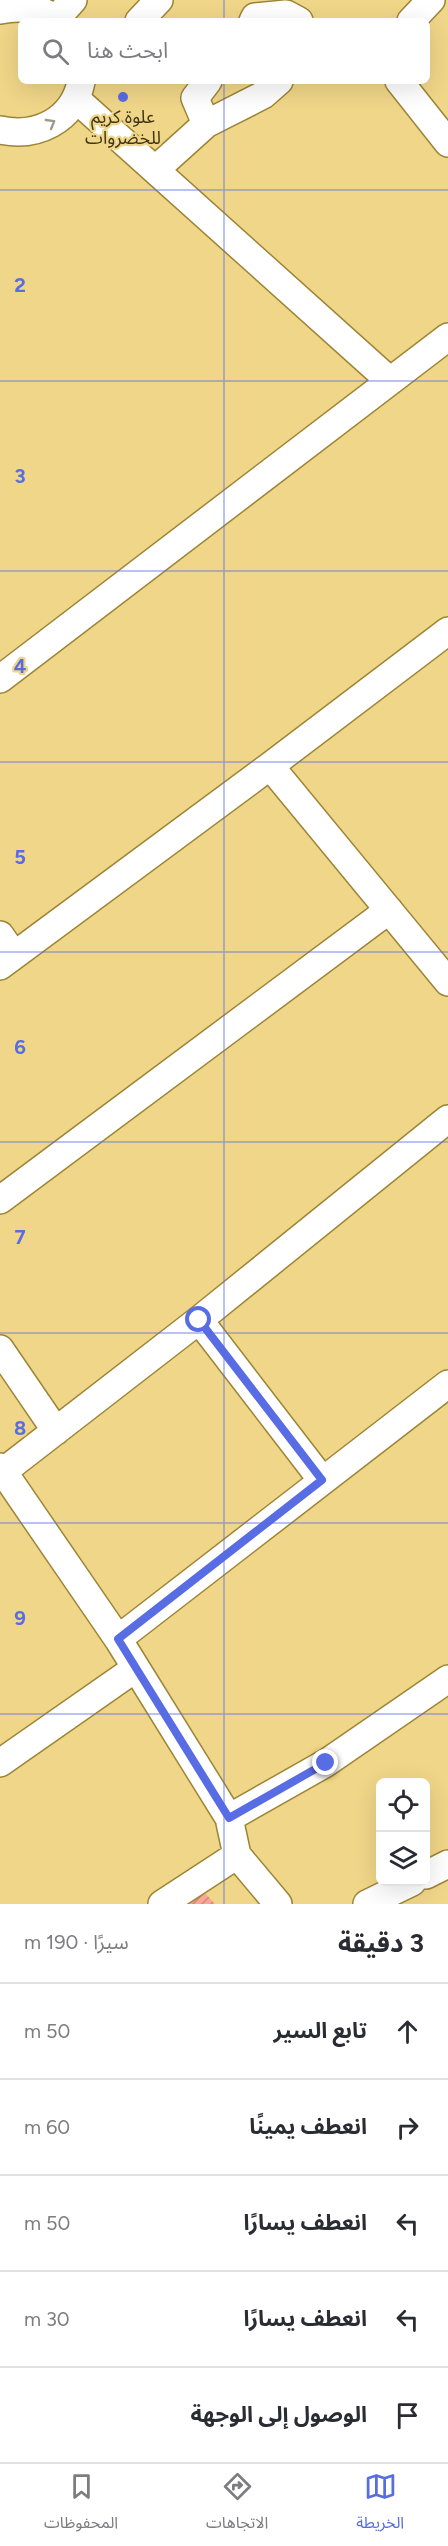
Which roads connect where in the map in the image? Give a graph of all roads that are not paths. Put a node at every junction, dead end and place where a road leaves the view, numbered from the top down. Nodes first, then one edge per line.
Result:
1 (159, 0) edge
2 (431, 0) edge
3 (0, 10) edge
4 (63, 13) edge
5 (142, 18) edge
6 (254, 18) edge
7 (293, 18) edge
8 (414, 18) edge
9 (206, 84) edge
10 (276, 84) edge
11 (401, 84) edge
12 (79, 90) edge
13 (206, 124) junction
14 (0, 130) edge
15 (448, 143) edge
16 (155, 170) junction
17 (448, 337) edge
18 (390, 381) junction
19 (444, 641) edge
20 (0, 678) edge
21 (270, 766) junction
22 (389, 910) junction
23 (5, 952) edge
24 (448, 982) edge
25 (448, 1119) edge
26 (0, 1200) edge
27 (199, 1320) junction
28 (0, 1349) edge
29 (448, 1384) edge
30 (56, 1431) junction
31 (1, 1471) edge
32 (322, 1480) junction
33 (118, 1639) junction
34 (136, 1668) junction
35 (448, 1679) edge
36 (0, 1763) edge
37 (229, 1818) junction
38 (237, 1855) junction
39 (448, 1864) edge
40 (430, 1873) edge
41 (402, 1886) edge
42 (162, 1904) edge
43 (278, 1904) edge
44 (367, 1904) edge

1 - 5 street
2 - 8 street
3 - 4 street
6 - 7 street
9 - 13 street
10 - 13 street
11 - 15 street
14 -> 12 street
12 - 16 street
13 - 16 street
16 - 18 street
17 - 18 street
18 - 20 street
19 - 21 street
21 - 22 street
21 - 23 street
22 - 24 street
22 - 26 street
25 - 27 street
27 - 30 street
27 - 32 street
28 - 30 street
29 - 32 street
30 - 31 street
31 - 33 street
32 - 33 street
33 - 34 street
34 - 36 street
34 - 37 street
35 - 37 street
37 - 38 street
38 - 42 street
38 - 43 street
39 - 40 street
41 - 44 street

